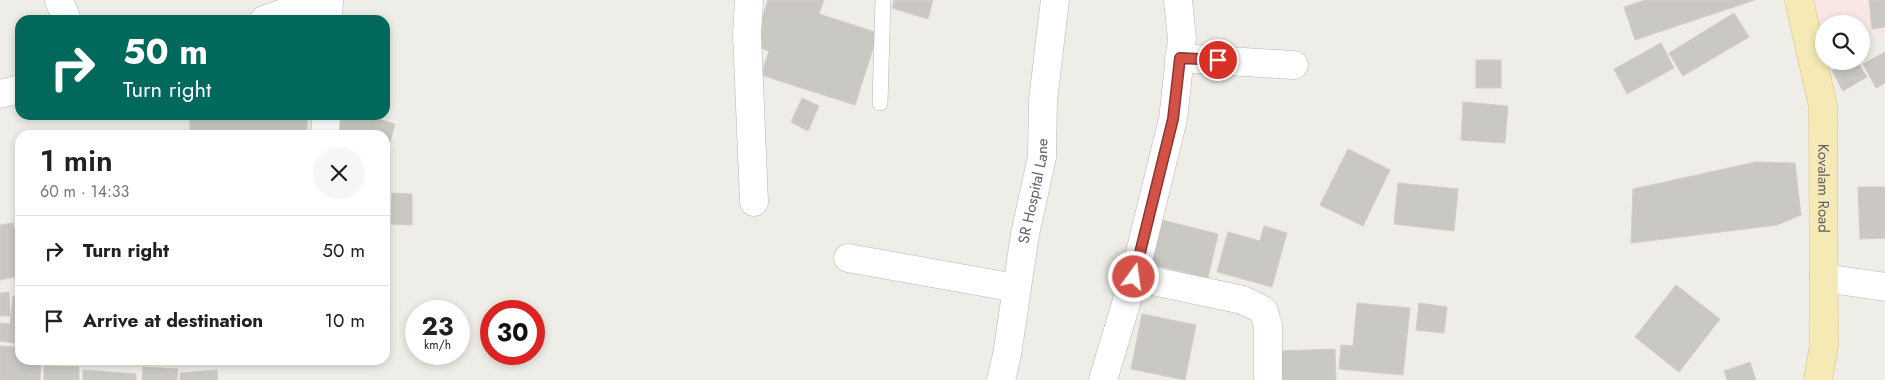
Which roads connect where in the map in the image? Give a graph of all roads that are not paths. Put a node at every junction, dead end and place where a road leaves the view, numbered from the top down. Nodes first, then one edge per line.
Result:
1 (59, 0) edge
2 (321, 0) edge
3 (329, 0) edge
4 (749, 0) edge
5 (883, 0) edge
6 (1056, 0) edge
7 (1178, 0) edge
8 (1799, 0) edge
9 (65, 15) edge
10 (278, 15) edge
11 (328, 15) edge
12 (1180, 58) junction
13 (1294, 65) dead end
14 (15, 90) edge
15 (0, 94) edge
16 (880, 104) dead end
17 (754, 202) dead end
18 (848, 258) dead end
19 (1134, 277) junction
20 (1824, 278) junction
21 (1885, 287) edge
22 (1016, 288) junction
23 (1001, 380) edge
24 (1103, 380) edge
25 (1268, 380) edge
26 (1818, 380) edge

1 - 9 street
2 - 10 street
3 - 11 street
4 - 17 street
5 - 16 lane
6 - 22 street, SR Hospital Lane
7 - 12 street
8 - 20 main road, Kovalam Road
12 - 13 street
12 - 19 street
14 - 15 street
18 - 22 street
19 - 24 street
19 - 25 street
20 - 21 street
20 - 26 main road, Kovalam Road
22 - 23 street, SR Hospital Lane

